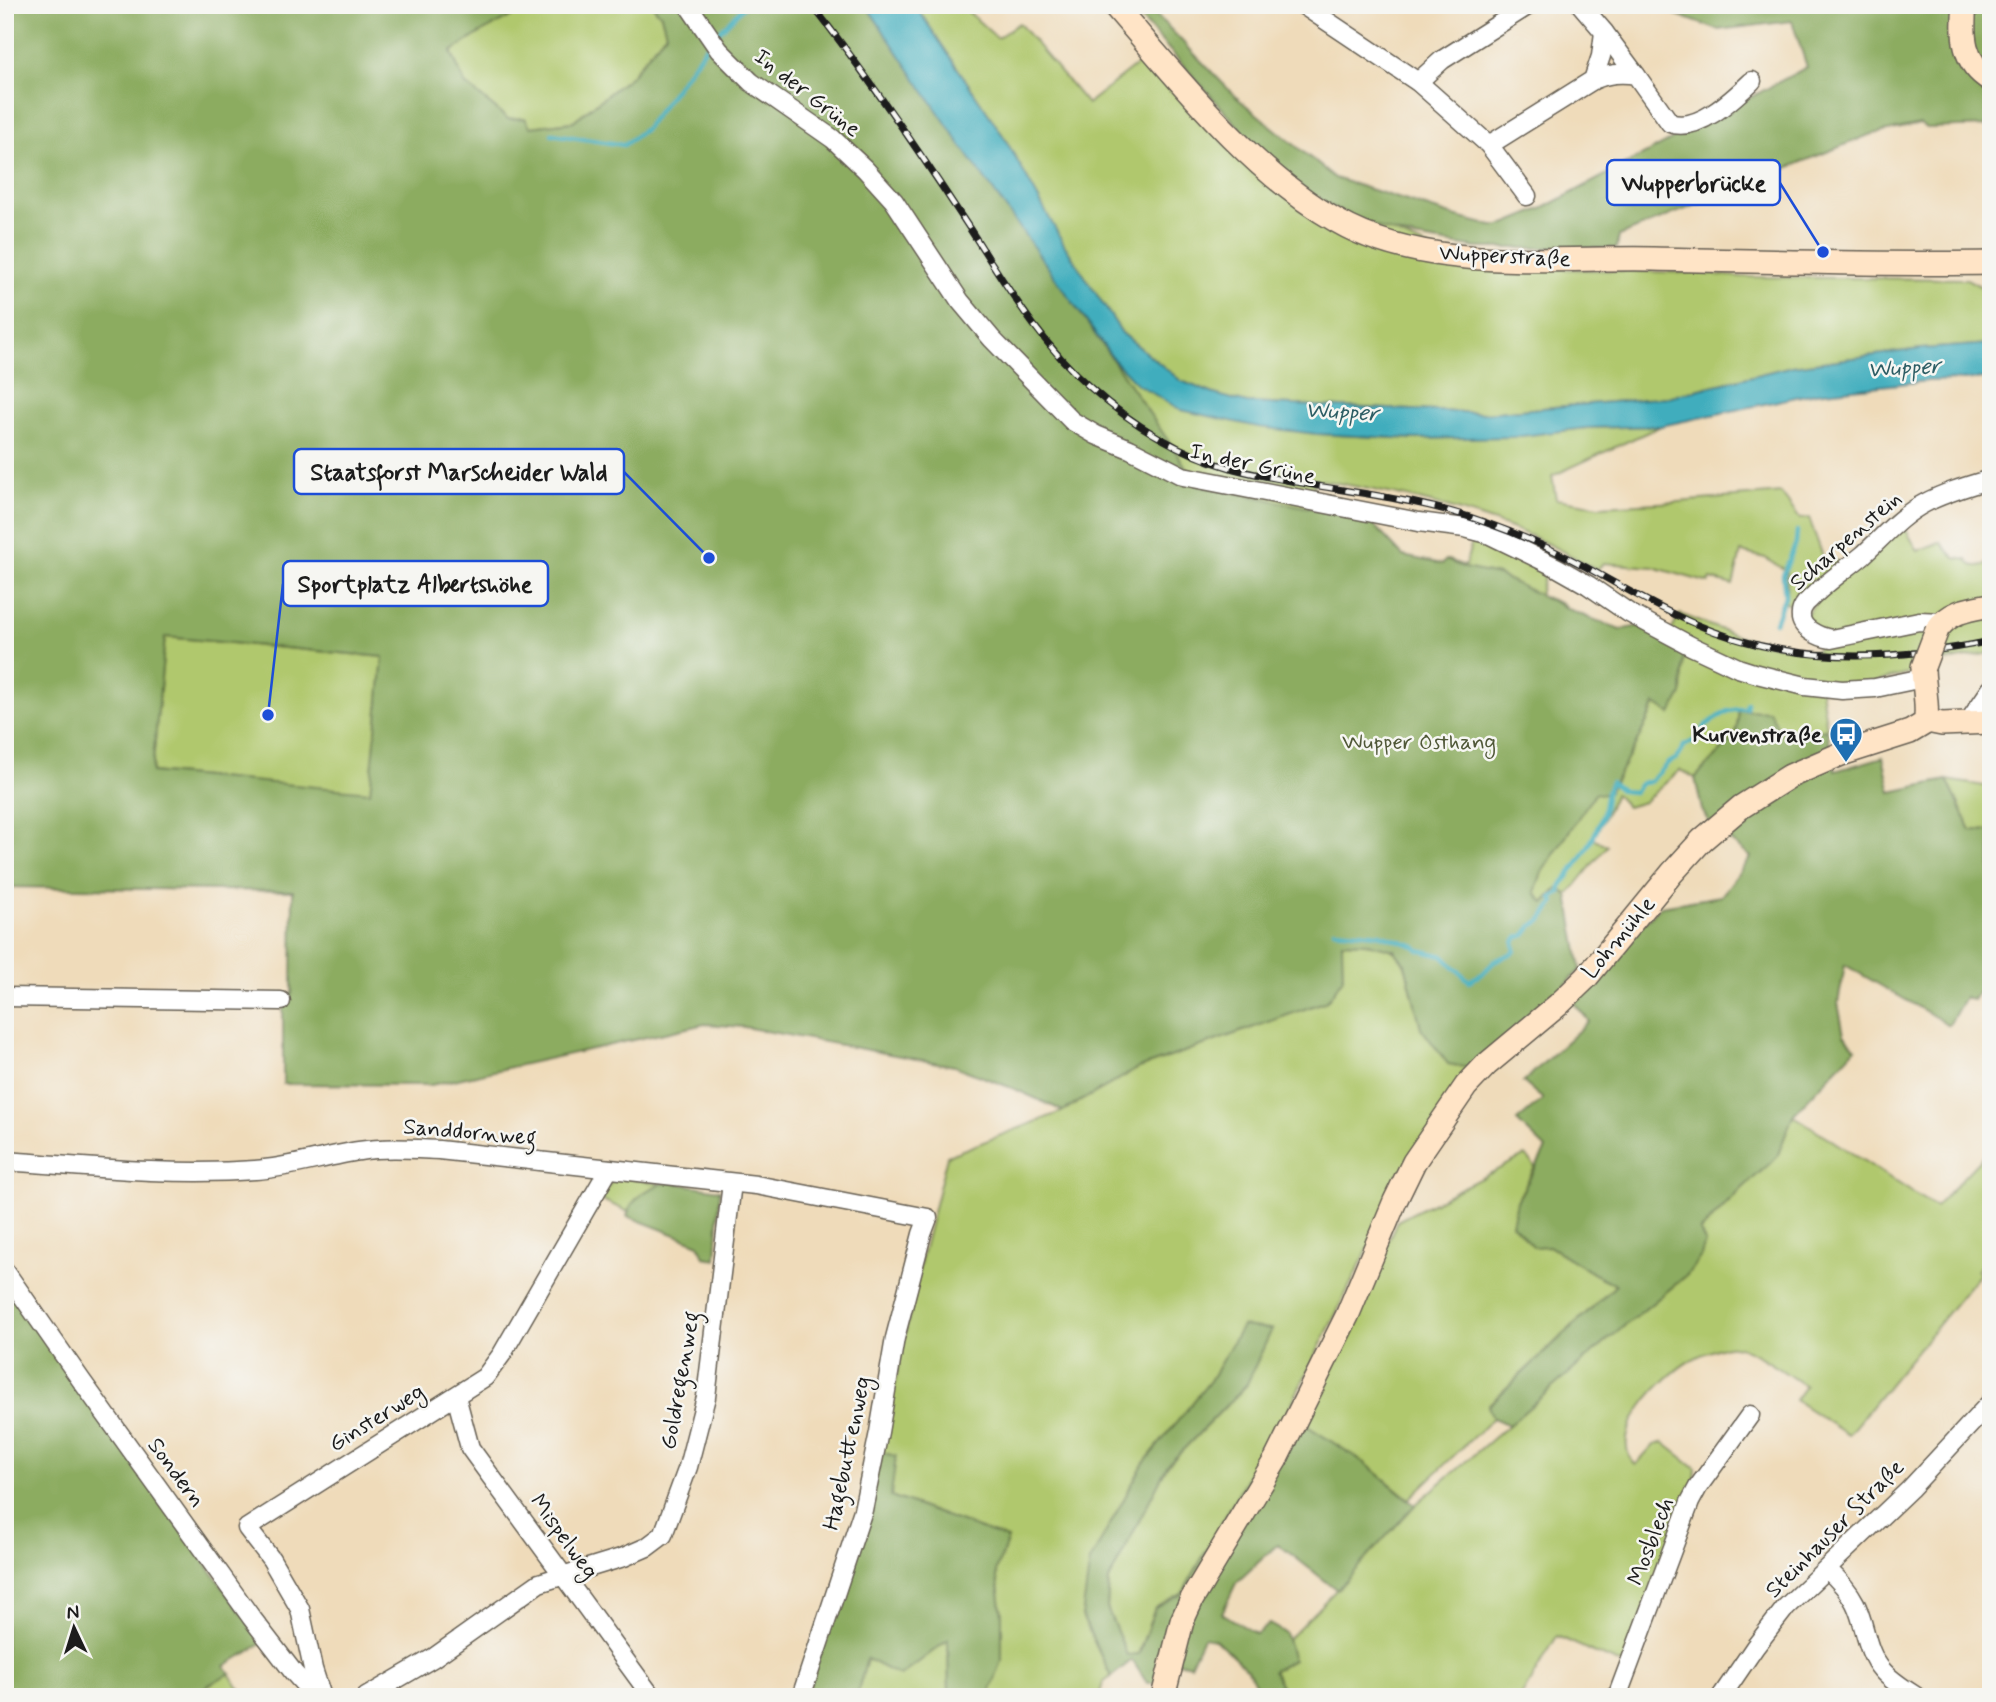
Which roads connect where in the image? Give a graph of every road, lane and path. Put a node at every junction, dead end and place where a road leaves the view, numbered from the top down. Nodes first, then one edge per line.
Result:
1 (688, 5) edge
2 (1114, 5) edge
3 (1303, 5) edge
4 (1529, 5) edge
5 (1581, 5) edge
6 (1965, 5) edge
7 (1327, 11) edge
8 (1604, 32) junction
9 (1636, 75) junction
10 (1593, 80) junction
11 (1752, 80) dead end
12 (1991, 80) edge
13 (1418, 82) junction
14 (1489, 145) junction
15 (1527, 196) dead end
16 (1991, 263) edge
17 (1991, 479) edge
18 (1991, 606) edge
19 (1940, 626) junction
20 (1923, 673) junction
21 (1991, 689) edge
22 (1927, 721) junction
23 (1991, 722) edge
24 (1967, 724) junction
25 (5, 997) edge
26 (281, 1001) dead end
27 (5, 1161) edge
28 (609, 1169) junction
29 (732, 1183) junction
30 (928, 1218) joint
31 (5, 1271) edge
32 (456, 1396) junction
33 (1991, 1402) edge
34 (1750, 1415) dead end
35 (1827, 1569) junction
36 (565, 1576) junction
37 (319, 1697) edge
38 (366, 1697) edge
39 (653, 1697) edge
40 (801, 1697) edge
41 (1163, 1697) edge
42 (1617, 1697) edge
43 (1721, 1697) edge
44 (1917, 1697) edge

1 - 20 street, In der Grüne
2 - 16 main road, Wupperstraße
3 - 7 street
4 - 13 street
5 - 8 street
6 - 12 main road
7 - 13 street
8 - 9 street
8 - 10 street
9 - 10 street
9 - 11 street
10 - 14 street
13 - 14 street
14 - 15 street
17 - 19 street, Scharpenstein
18 - 19 main road
19 - 20 main road, bridge
20 - 22 main road
21 - 24 street
22 - 24 main road
22 - 41 main road, Lohmühle
23 - 24 main road
25 - 26 street
27 - 28 street, Sanddornweg
28 - 29 street, Sanddornweg
28 - 32 street, Ginsterweg
29 - 30 street, Sanddornweg
29 - 36 street, Goldregenweg
30 - 40 street, Hagebuttenweg
31 - 37 street, Sondern
32 - 36 street, Mispelweg
32 - 37 street, Ginsterweg
33 - 35 street, Steinhauser Straße
34 - 42 street, Mosblech
35 - 43 street, Steinhauser Straße
35 - 44 street
36 - 38 street, Goldregenweg
36 - 39 street, Mispelweg

